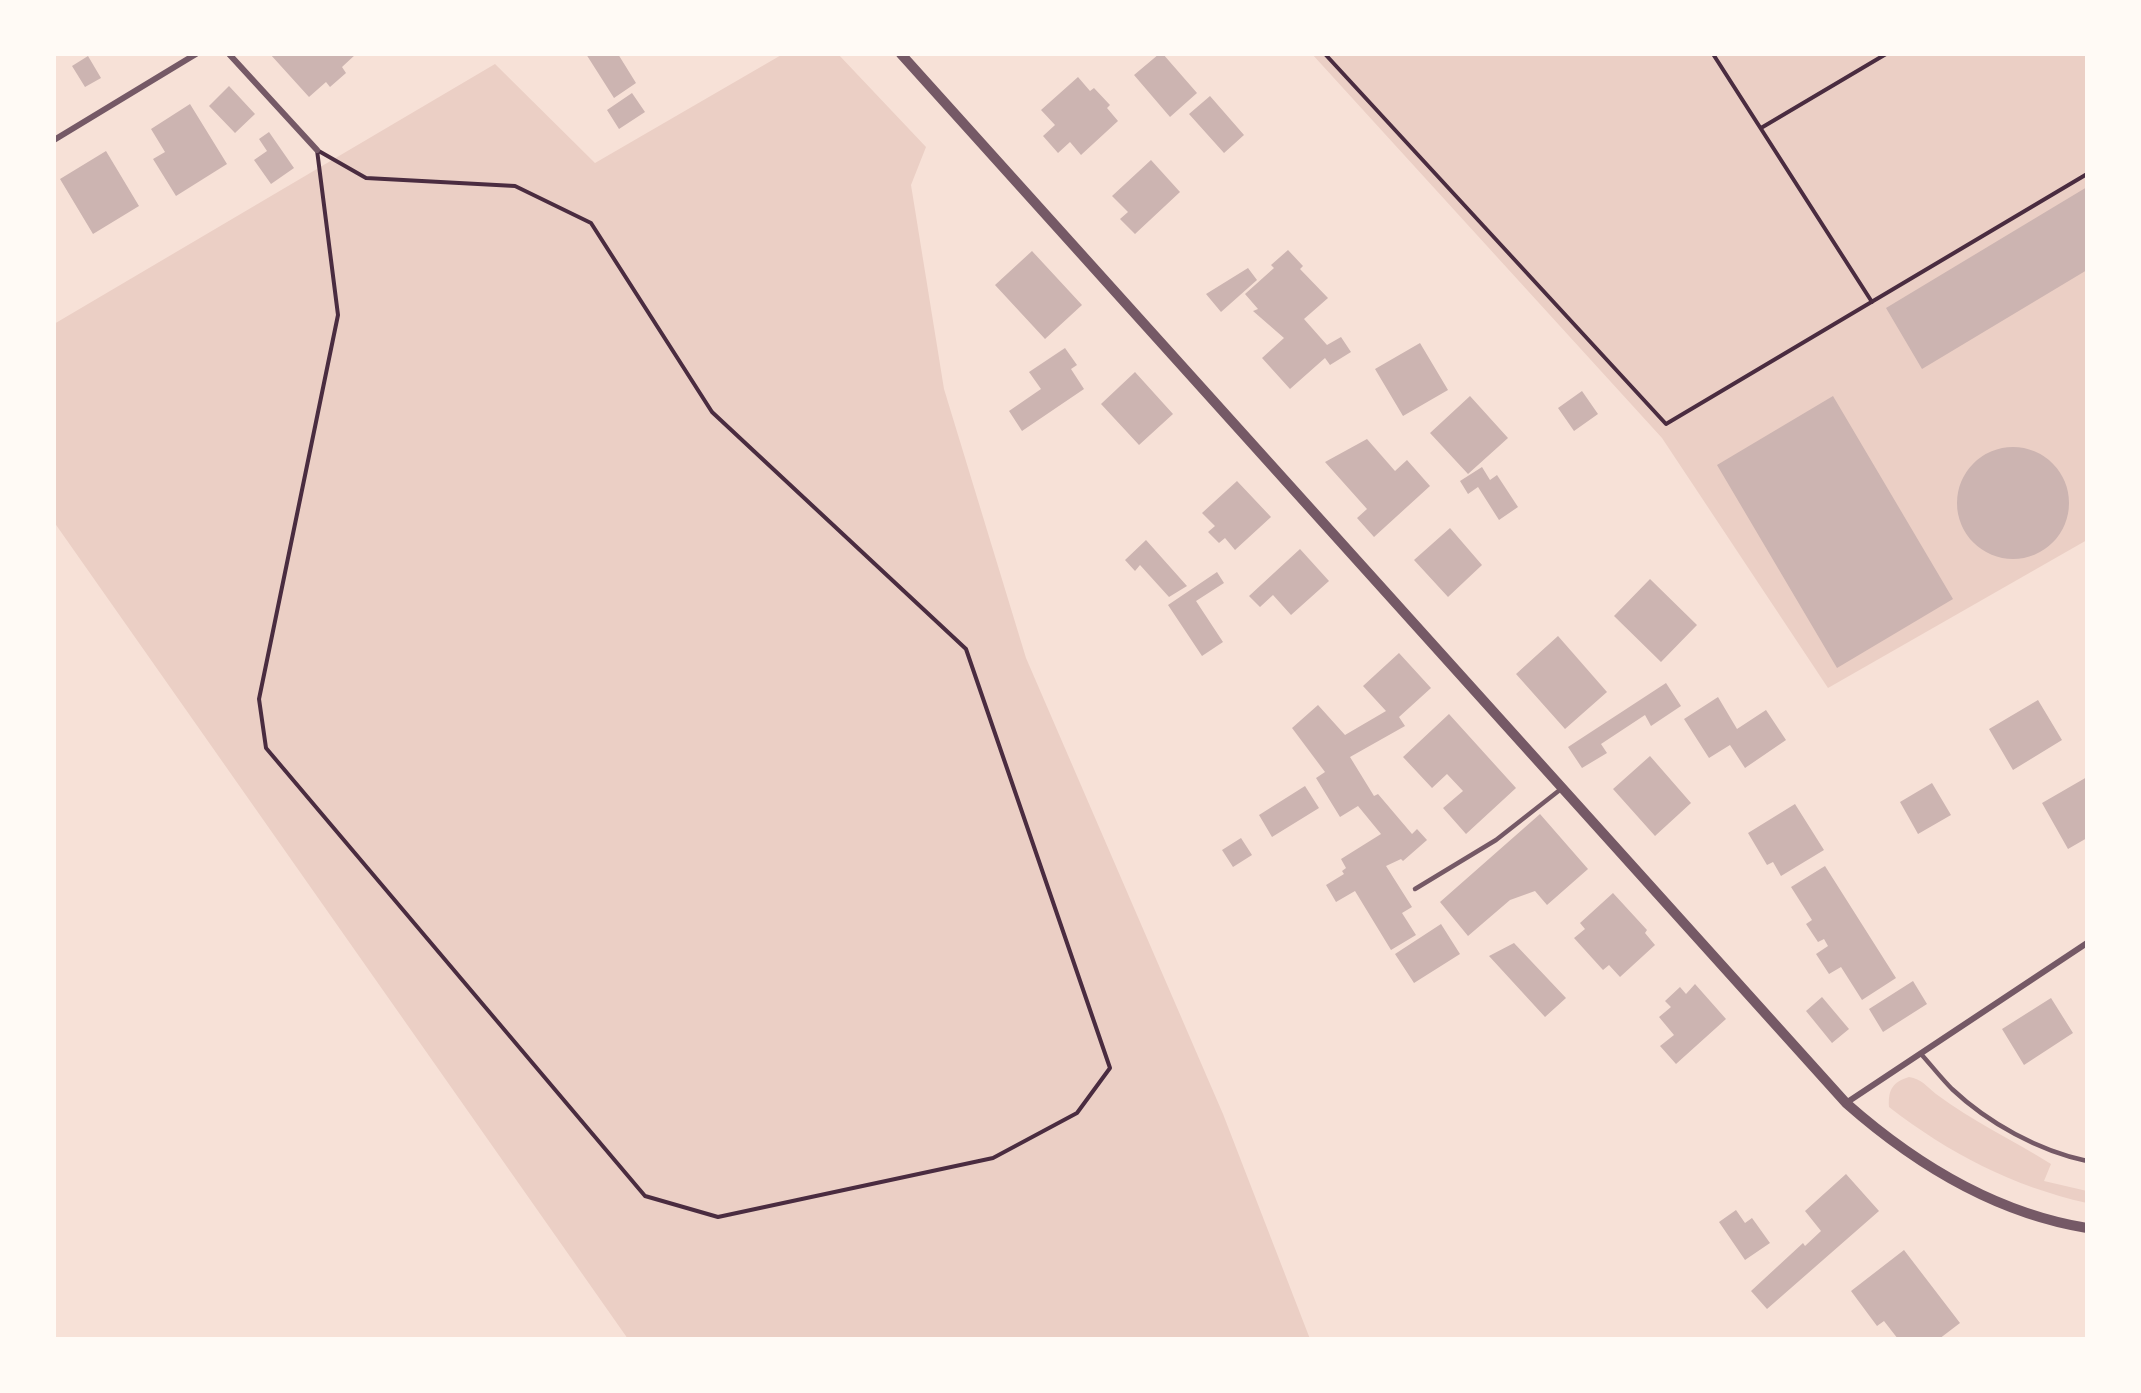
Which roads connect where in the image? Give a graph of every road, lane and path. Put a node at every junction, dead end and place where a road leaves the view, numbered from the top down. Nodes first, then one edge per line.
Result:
1 (196, 54) edge
2 (229, 54) edge
3 (901, 54) edge
4 (1325, 54) edge
5 (1713, 54) edge
6 (1886, 54) edge
7 (1761, 128) junction
8 (54, 140) edge
9 (317, 150) junction
10 (2087, 174) edge
11 (1872, 302) junction
12 (1563, 787) junction
13 (1415, 889) dead end
14 (2087, 943) edge
15 (1921, 1054) junction
16 (1846, 1103) junction
17 (2087, 1161) edge
18 (2087, 1228) edge

1 - 8 street
2 - 9 street
3 - 12 street
4 - 11 path
5 - 7 path
6 - 7 path
7 - 11 path
9 - 9 path
10 - 11 path
12 - 13 lane
12 - 16 street
14 - 15 street
15 - 16 street
15 - 17 lane
16 - 18 street

